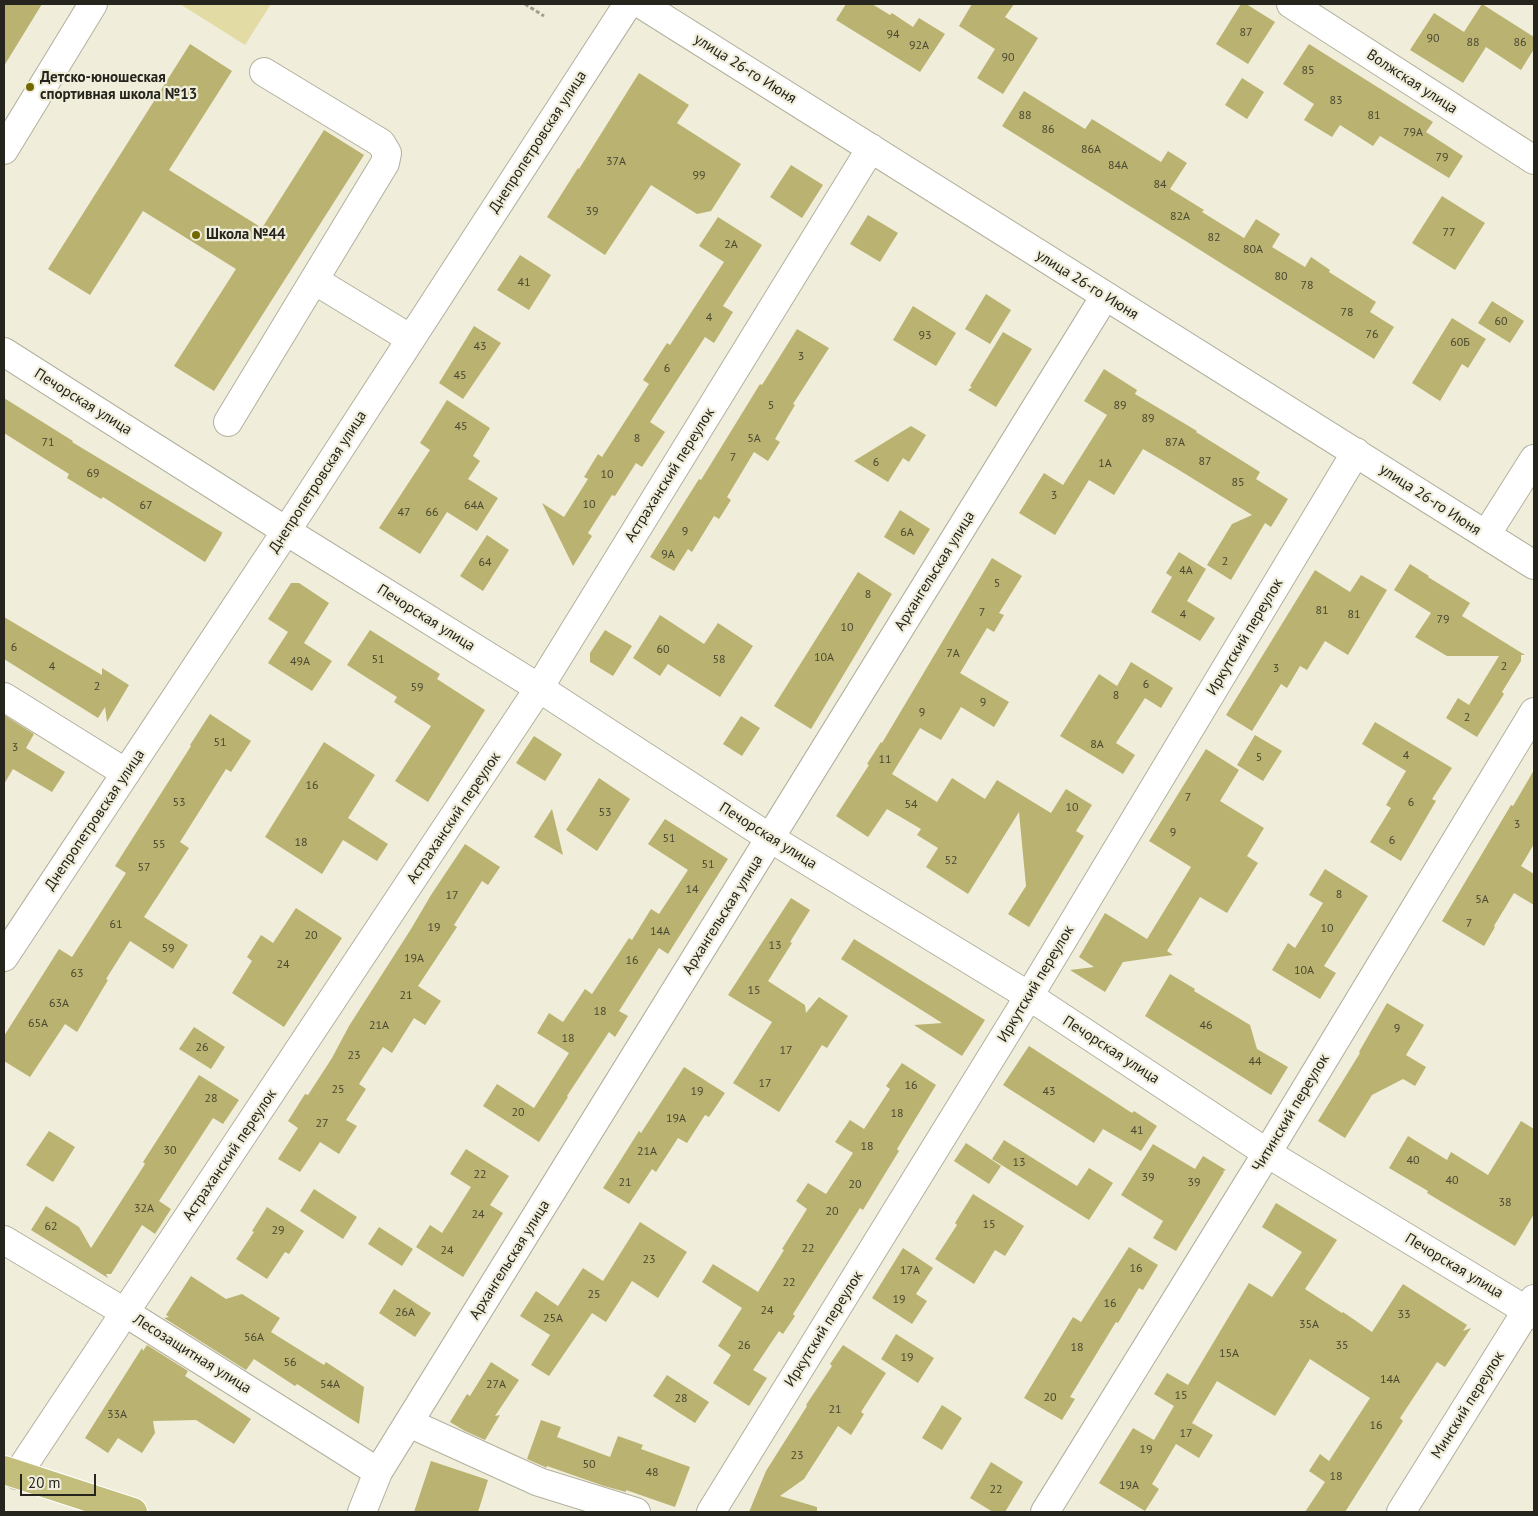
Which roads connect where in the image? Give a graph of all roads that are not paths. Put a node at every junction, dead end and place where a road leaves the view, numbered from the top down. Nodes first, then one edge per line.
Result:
1 (93, 4) edge
2 (628, 4) edge
3 (641, 4) edge
4 (1290, 4) edge
5 (264, 72) dead end
6 (5, 145) edge
7 (871, 148) junction
8 (1534, 160) edge
9 (314, 280) junction
10 (1105, 296) junction
11 (411, 339) junction
12 (4, 352) edge
13 (228, 422) dead end
14 (1356, 452) junction
15 (1534, 459) edge
16 (286, 531) junction
17 (1486, 535) junction
18 (1534, 565) edge
19 (539, 688) junction
20 (4, 697) edge
21 (1534, 712) edge
22 (126, 773) junction
23 (770, 838) junction
24 (4, 957) edge
25 (1029, 996) junction
26 (1267, 1153) junction
27 (4, 1240) edge
28 (1532, 1308) edge
29 (126, 1313) junction
30 (409, 1423) junction
31 (10, 1472) edge
32 (378, 1472) junction
33 (133, 1512) edge
34 (362, 1512) edge
35 (636, 1512) edge
36 (711, 1512) edge
37 (1045, 1512) edge
38 (1401, 1512) edge

1 - 6 street
2 - 11 street, Днепропетровская улица
3 - 7 street, улица 26-го Июня
4 - 8 street, Волжская улица
5 - 9 street
7 - 10 street, улица 26-го Июня
7 - 19 street, Астраханский переулок
9 - 11 street
9 - 13 street
10 - 14 street, улица 26-го Июня
10 - 23 street, Архангельская улица
11 - 16 street, Днепропетровская улица
12 - 16 street, Печорская улица
14 - 17 street, улица 26-го Июня
14 - 25 street, Иркутский переулок
15 - 17 street
16 - 19 street, Печорская улица
16 - 22 street, Днепропетровская улица
17 - 18 street, улица 26-го Июня
19 - 23 street, Печорская улица
19 - 29 street, Астраханский переулок
20 - 22 street
21 - 26 street, Читинский переулок
22 - 24 street, Днепропетровская улица
23 - 25 street, Печорская улица
23 - 30 street, Архангельская улица
25 - 26 street, Печорская улица
25 - 36 street, Иркутский переулок
26 - 28 street, Печорская улица
26 - 37 street, Читинский переулок
27 - 29 street, Лесозащитная улица
28 - 38 street, Минский переулок
29 - 31 street, Астраханский переулок
29 - 32 street, Лесозащитная улица
30 - 32 street, Архангельская улица
30 - 35 street
31 - 33 main road
32 - 34 street, Архангельская улица

